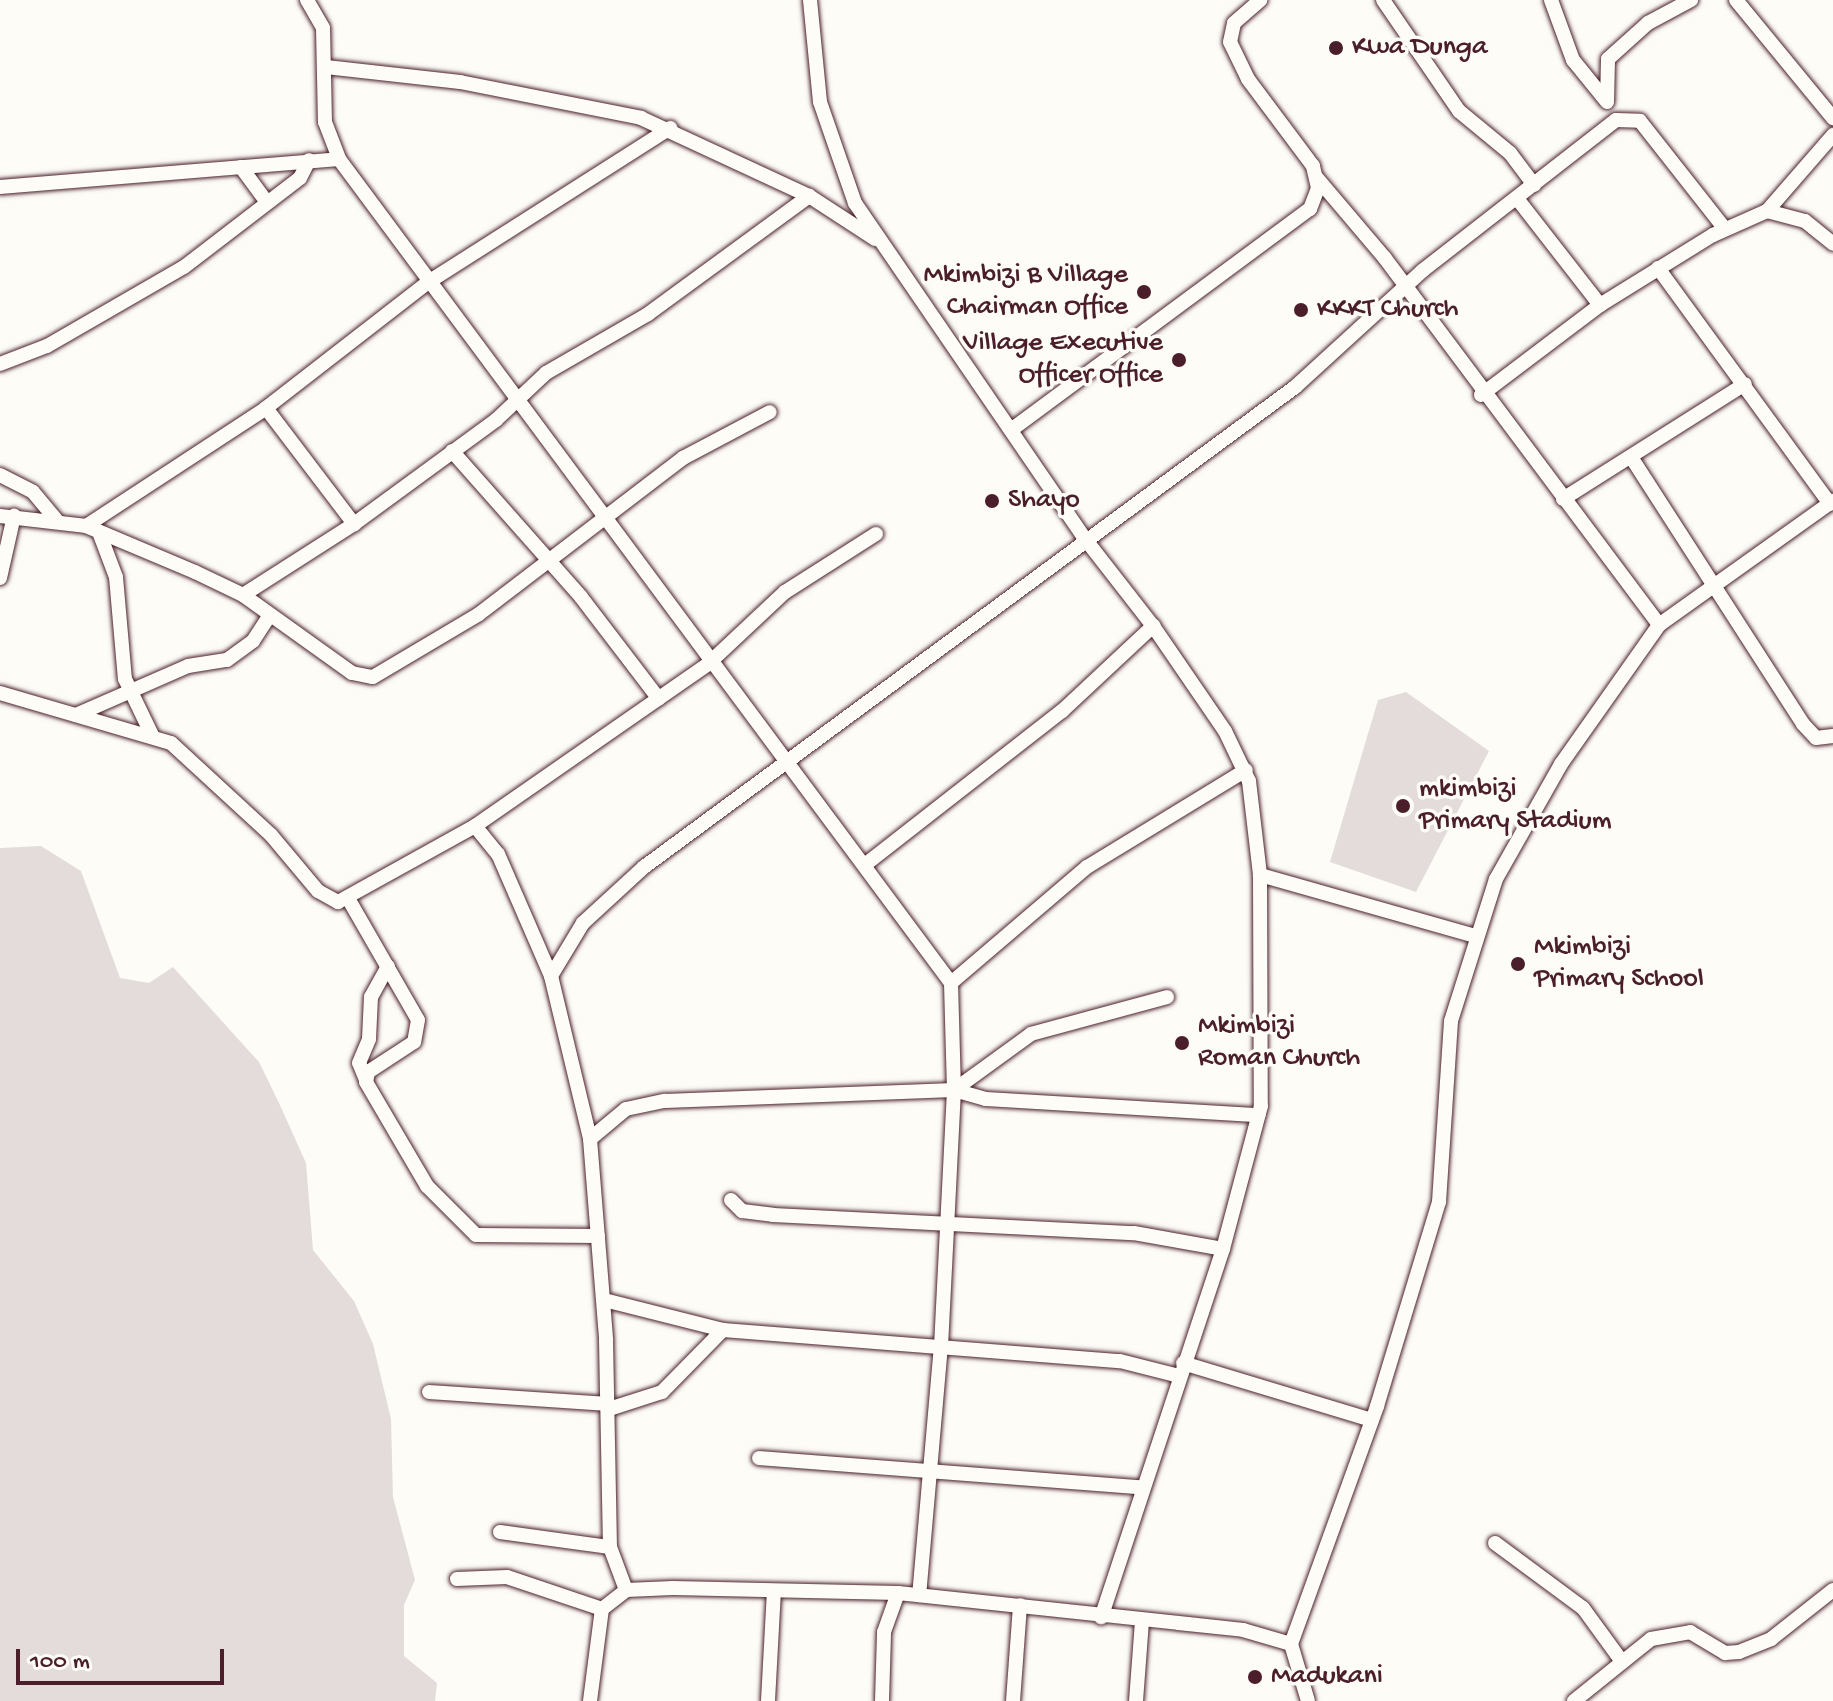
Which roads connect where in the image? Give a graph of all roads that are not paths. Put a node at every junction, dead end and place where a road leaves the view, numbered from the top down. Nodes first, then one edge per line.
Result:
1 (307, 0) edge
2 (810, 0) edge
3 (1260, 0) edge
4 (1383, 0) edge
5 (1551, 0) edge
6 (1691, 0) edge
7 (1736, 0) edge
8 (326, 67) junction
9 (1607, 101) junction
10 (1833, 118) edge
11 (1616, 120) junction
12 (670, 128) junction
13 (1833, 135) edge
14 (339, 159) junction
15 (309, 160) junction
16 (241, 167) junction
17 (1317, 178) junction
18 (1534, 185) junction
19 (0, 187) edge
20 (809, 196) junction
21 (266, 201) junction
22 (1519, 201) junction
23 (1767, 211) junction
24 (1725, 229) junction
25 (1831, 238) edge
26 (880, 242) junction
27 (1658, 268) junction
28 (430, 281) junction
29 (1405, 288) junction
30 (1600, 305) junction
31 (0, 364) edge
32 (1745, 384) junction
33 (1481, 395) junction
34 (516, 402) junction
35 (266, 408) junction
36 (770, 412) dead end
37 (1011, 430) junction
38 (452, 451) junction
39 (1631, 457) junction
40 (0, 475) edge
41 (1563, 499) junction
42 (1832, 502) edge
43 (7, 516) edge
44 (602, 517) junction
45 (58, 522) junction
46 (354, 524) junction
47 (93, 529) junction
48 (876, 534) dead end
49 (1086, 540) junction
50 (552, 562) junction
51 (0, 578) edge
52 (1715, 590) junction
53 (243, 595) junction
54 (270, 615) junction
55 (1659, 625) junction
56 (1153, 626) junction
57 (708, 664) junction
58 (0, 693) edge
59 (129, 695) junction
60 (659, 699) junction
61 (75, 715) junction
62 (152, 735) junction
63 (1833, 736) edge
64 (786, 758) junction
65 (1246, 770) junction
66 (475, 826) junction
67 (866, 864) junction
68 (1260, 875) junction
69 (349, 900) junction
70 (1476, 936) junction
71 (388, 966) junction
72 (551, 976) junction
73 (951, 983) junction
74 (1167, 997) dead end
75 (366, 1080) junction
76 (954, 1090) junction
77 (1259, 1115) junction
78 (590, 1139) junction
79 (731, 1200) dead end
80 (947, 1221) junction
81 (598, 1236) junction
82 (1223, 1249) junction
83 (604, 1300) junction
84 (723, 1330) junction
85 (941, 1345) junction
86 (1181, 1370) junction
87 (429, 1392) dead end
88 (609, 1406) junction
89 (1372, 1420) junction
90 (759, 1458) dead end
91 (927, 1470) junction
92 (1139, 1487) junction
93 (500, 1532) dead end
94 (1495, 1543) dead end
95 (610, 1547) junction
96 (457, 1579) dead end
97 (626, 1590) junction
98 (1833, 1590) edge
99 (774, 1591) junction
100 (898, 1593) junction
101 (919, 1595) junction
102 (1020, 1605) junction
103 (602, 1609) junction
104 (1101, 1617) junction
105 (1142, 1621) junction
106 (1291, 1644) junction
107 (1620, 1659) junction
108 (590, 1701) edge
109 (768, 1701) edge
110 (882, 1701) edge
111 (1013, 1701) edge
112 (1136, 1701) edge
113 (1308, 1701) edge
114 (1574, 1701) edge

1 - 8 street
2 - 26 street
3 - 17 street
4 - 18 street
5 - 9 street
6 - 9 street
7 - 10 street
8 - 12 street
8 - 14 street
9 - 11 street
11 - 18 street
11 - 24 street
12 - 20 street
12 - 28 street
13 - 23 street
14 - 15 street
14 - 28 street
15 - 16 street
15 - 21 street
16 - 19 street
16 - 21 street
17 - 29 street
17 - 37 street
18 - 22 street
20 - 26 street
20 - 34 street
21 - 31 street
22 - 29 street
22 - 30 street
23 - 24 street
23 - 25 street
24 - 27 street
26 - 37 street
27 - 30 street
27 - 32 street
28 - 34 street
28 - 35 street
29 - 33 street
29 - 49 street
30 - 33 street
32 - 39 street
32 - 42 street
33 - 41 street
34 - 38 street
34 - 44 street
35 - 46 street
35 - 47 street
36 - 44 street
37 - 49 street
38 - 46 street
38 - 50 street
39 - 41 street
39 - 52 street
40 - 45 street
41 - 55 street
42 - 52 street
43 - 45 street
43 - 51 street
44 - 50 street
44 - 57 street
45 - 47 street
46 - 53 street
47 - 53 street
47 - 59 street
48 - 57 street
49 - 56 street
49 - 64 street
50 - 54 street
50 - 60 street
52 - 55 street
52 - 63 street
53 - 54 street
54 - 59 street
55 - 70 street
56 - 65 street
56 - 67 street
57 - 60 street
57 - 64 street
58 - 61 street
59 - 61 street
59 - 62 street
60 - 66 street
61 - 62 street
62 - 69 street
64 - 67 street
64 - 72 street
65 - 68 street
65 - 73 street
66 - 69 street
66 - 72 street
67 - 73 street
68 - 70 street
68 - 77 street
69 - 71 street
70 - 89 street
71 - 75 street
71 - 75 street
72 - 78 street
73 - 76 street
74 - 76 street
75 - 81 street
76 - 77 street
76 - 78 street
76 - 80 street
77 - 82 street
78 - 81 street
79 - 80 street
80 - 82 street
80 - 85 street
81 - 83 street
82 - 86 street
83 - 84 street
83 - 88 street
84 - 85 street
84 - 88 street
85 - 86 street
85 - 91 street
86 - 89 street
86 - 92 street
87 - 88 street
88 - 95 street
89 - 106 street
90 - 91 street
91 - 92 street
91 - 101 street
92 - 104 street
93 - 95 street
94 - 107 street
95 - 97 street
96 - 103 street
97 - 99 street
97 - 103 street
98 - 107 street
99 - 100 street
99 - 109 street
100 - 101 street
100 - 110 street
101 - 102 street
102 - 104 street
102 - 111 street
103 - 108 street
104 - 105 street
105 - 106 street
105 - 112 street
106 - 113 street
107 - 114 street

